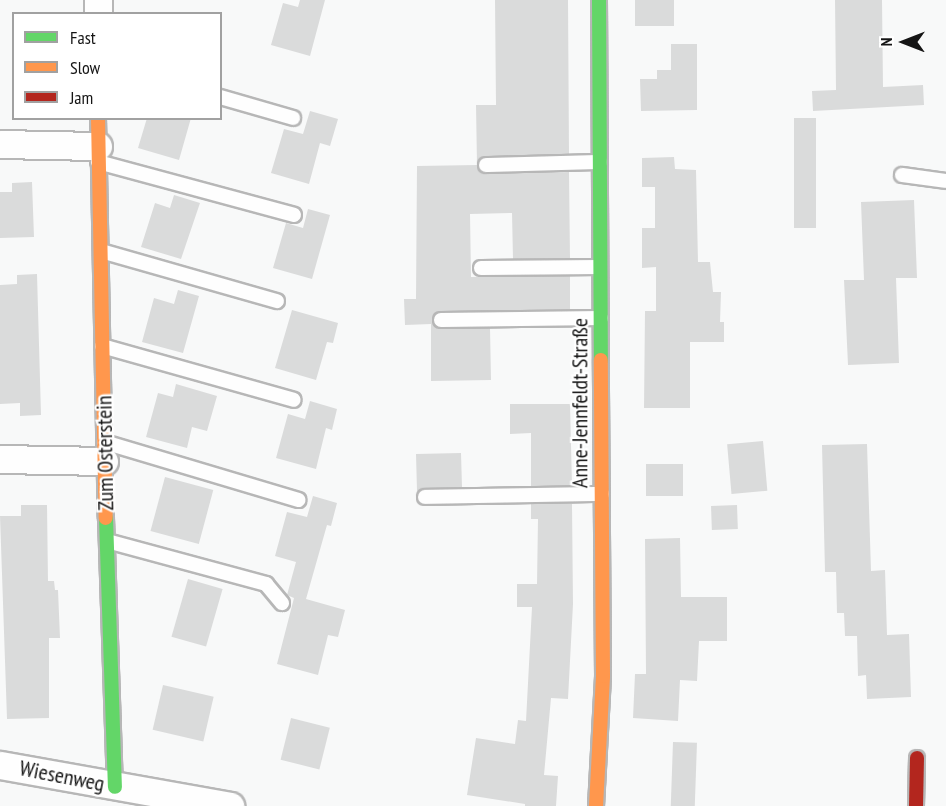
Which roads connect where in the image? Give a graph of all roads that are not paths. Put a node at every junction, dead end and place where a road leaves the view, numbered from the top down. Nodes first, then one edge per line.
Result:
1 (599, 0) edge
2 (222, 98) edge
3 (293, 118) dead end
4 (98, 120) edge
5 (0, 144) edge
6 (98, 154) junction
7 (600, 162) junction
8 (486, 165) dead end
9 (902, 176) dead end
10 (946, 181) edge
11 (294, 215) dead end
12 (100, 251) junction
13 (600, 267) junction
14 (481, 268) dead end
15 (277, 301) dead end
16 (601, 318) junction
17 (441, 320) dead end
18 (102, 346) junction
19 (294, 400) dead end
20 (104, 452) junction
21 (0, 459) edge
22 (602, 494) junction
23 (425, 497) dead end
24 (300, 500) dead end
25 (107, 541) junction
26 (282, 603) dead end
27 (917, 758) dead end
28 (0, 765) edge
29 (115, 787) junction
30 (230, 806) edge
31 (596, 806) edge
32 (916, 806) edge

1 - 7 street, Anne-Jennfeldt-Straße
2 - 3 lane
4 - 6 street, Zum Osterstein
5 - 6 street
6 - 11 lane
6 - 12 street, Zum Osterstein
7 - 8 lane
7 - 13 street, Anne-Jennfeldt-Straße
9 - 10 lane
12 - 15 lane
12 - 18 street, Zum Osterstein
13 - 14 lane
13 - 16 street, Anne-Jennfeldt-Straße
16 - 17 lane
16 - 22 street, Anne-Jennfeldt-Straße
18 - 19 lane
18 - 20 street, Zum Osterstein
20 - 21 street
20 - 24 lane
20 - 25 street, Zum Osterstein
22 - 23 lane
22 - 31 street, Anne-Jennfeldt-Straße
25 - 26 lane
25 - 29 street, Zum Osterstein
27 - 32 street
28 - 29 street, Wiesenweg
29 - 30 street, Wiesenweg

